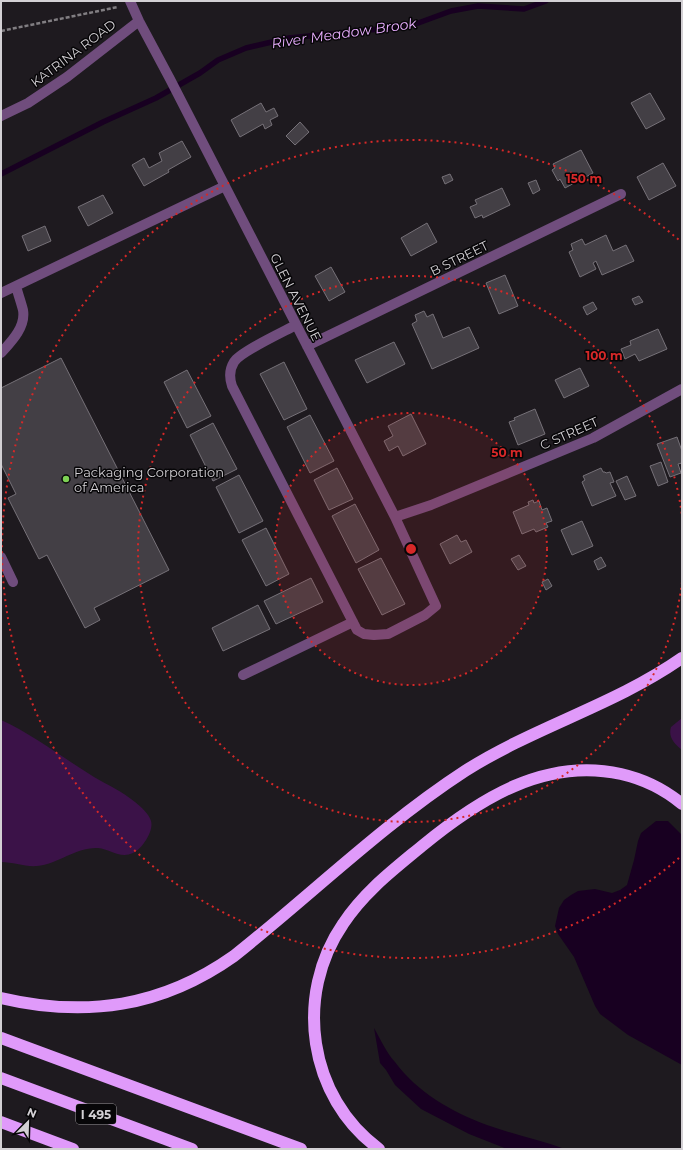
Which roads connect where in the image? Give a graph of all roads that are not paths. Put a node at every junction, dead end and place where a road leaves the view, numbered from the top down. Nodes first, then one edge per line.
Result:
1 (130, 1) edge
2 (139, 21) junction
3 (1, 116) edge
4 (225, 186) junction
5 (621, 194) dead end
6 (16, 286) junction
7 (1, 293) edge
8 (296, 325) junction
9 (307, 346) junction
10 (1, 353) edge
11 (682, 389) edge
12 (395, 517) junction
13 (1, 557) edge
14 (13, 582) dead end
15 (353, 622) junction
16 (682, 658) edge
17 (243, 675) dead end
18 (682, 804) edge
19 (1, 998) edge
20 (1, 1038) edge
21 (1, 1078) edge
22 (1, 1122) edge
23 (73, 1149) edge
24 (192, 1149) edge
25 (301, 1149) edge
26 (379, 1149) edge

1 - 2 street, GLEN AVENUE
2 - 3 street, KATRINA ROAD
2 - 4 street, GLEN AVENUE
4 - 6 street
4 - 8 street, GLEN AVENUE
5 - 9 street, B STREET
6 - 7 street
6 - 10 street
8 - 9 street, GLEN AVENUE
8 - 15 street
9 - 12 street, GLEN AVENUE
11 - 12 street, C STREET
12 - 15 street, GLEN AVENUE
13 - 14 street
15 - 17 street
16 - 19 highway
18 - 26 highway
20 - 25 highway
21 - 24 highway, I 495
22 - 23 highway

